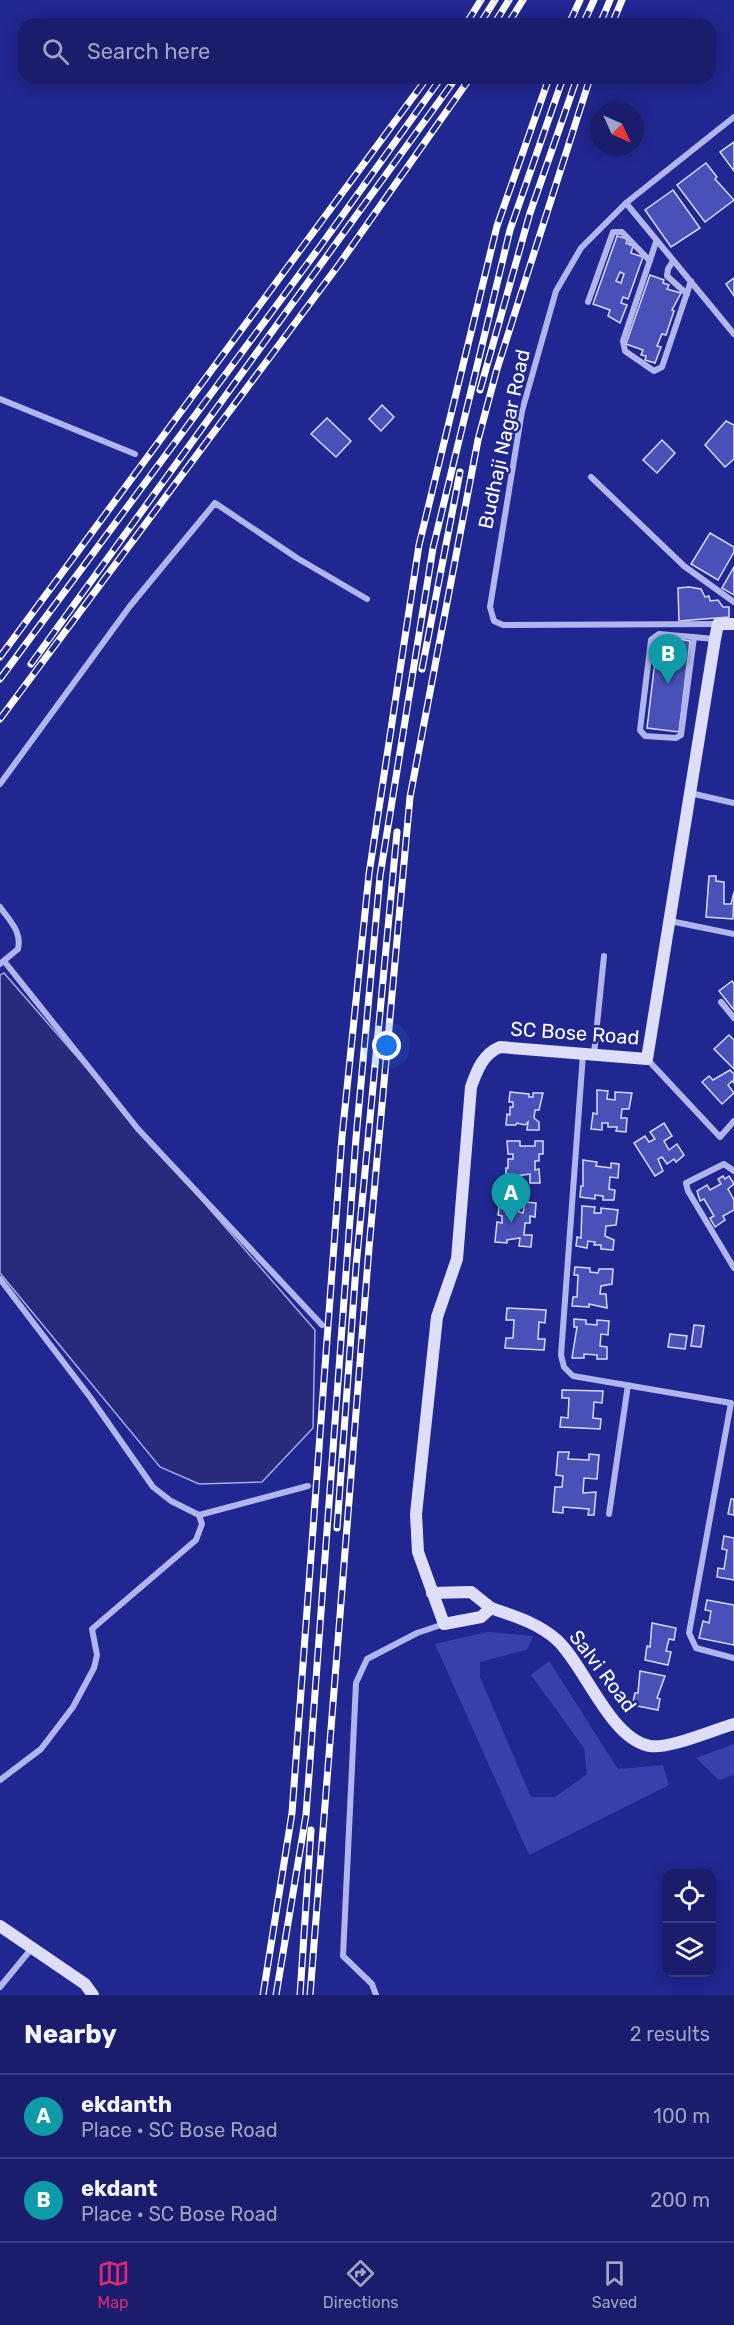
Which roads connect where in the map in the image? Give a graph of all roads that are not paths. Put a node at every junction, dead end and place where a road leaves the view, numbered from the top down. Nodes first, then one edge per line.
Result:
1 (734, 117) edge
2 (626, 203) junction
3 (657, 242) junction
4 (650, 261) junction
5 (673, 261) junction
6 (691, 281) junction
7 (687, 294) junction
8 (588, 303) dead end
9 (734, 334) edge
10 (0, 399) edge
11 (135, 454) dead end
12 (591, 477) dead end
13 (367, 599) dead end
14 (734, 602) edge
15 (718, 624) junction
16 (734, 624) edge
17 (694, 637) junction
18 (715, 639) junction
19 (0, 784) edge
20 (689, 793) junction
21 (734, 803) edge
22 (0, 908) edge
23 (668, 921) junction
24 (734, 934) edge
25 (604, 956) dead end
26 (2, 962) edge
27 (721, 1002) dead end
28 (734, 1018) edge
29 (588, 1054) junction
30 (647, 1059) junction
31 (734, 1121) edge
32 (734, 1171) edge
33 (733, 1264) edge
34 (0, 1279) edge
35 (322, 1325) dead end
36 (628, 1385) junction
37 (732, 1404) edge
38 (309, 1486) dead end
39 (609, 1514) dead end
40 (199, 1515) junction
41 (432, 1593) junction
42 (491, 1608) junction
43 (444, 1624) junction
44 (734, 1658) edge
45 (734, 1724) edge
46 (0, 1779) edge
47 (0, 1926) edge
48 (34, 1947) junction
49 (0, 1987) edge
50 (93, 1995) edge
51 (376, 1995) edge

1 - 2 street, Budhaji Nagar Road
2 - 3 street
2 - 15 street, Budhaji Nagar Road
3 - 4 street
3 - 5 street
4 - 7 street
4 - 8 street
5 - 6 street
5 - 7 street
6 - 7 street
6 - 9 street
10 - 11 street
12 - 14 street
13 - 19 street
15 - 16 street
15 - 18 street, SC Bose Road
17 - 17 street
17 - 18 street
18 - 20 street, SC Bose Road
20 - 21 street
20 - 23 street, SC Bose Road
22 - 26 street
23 - 24 street
23 - 30 street, SC Bose Road
25 - 29 street
26 - 35 street
27 - 28 street
29 - 30 street, SC Bose Road
29 - 36 street
29 - 41 street, SC Bose Road
30 - 31 street
32 - 33 street
34 - 40 street
36 - 37 street
36 - 39 street
37 - 44 street
38 - 40 street
40 - 46 street
41 - 42 street, Salvi Road
41 - 43 street, SC Bose Road
42 - 43 street
42 - 45 street, Salvi Road
43 - 51 street
47 - 48 street
48 - 49 street
48 - 50 street

